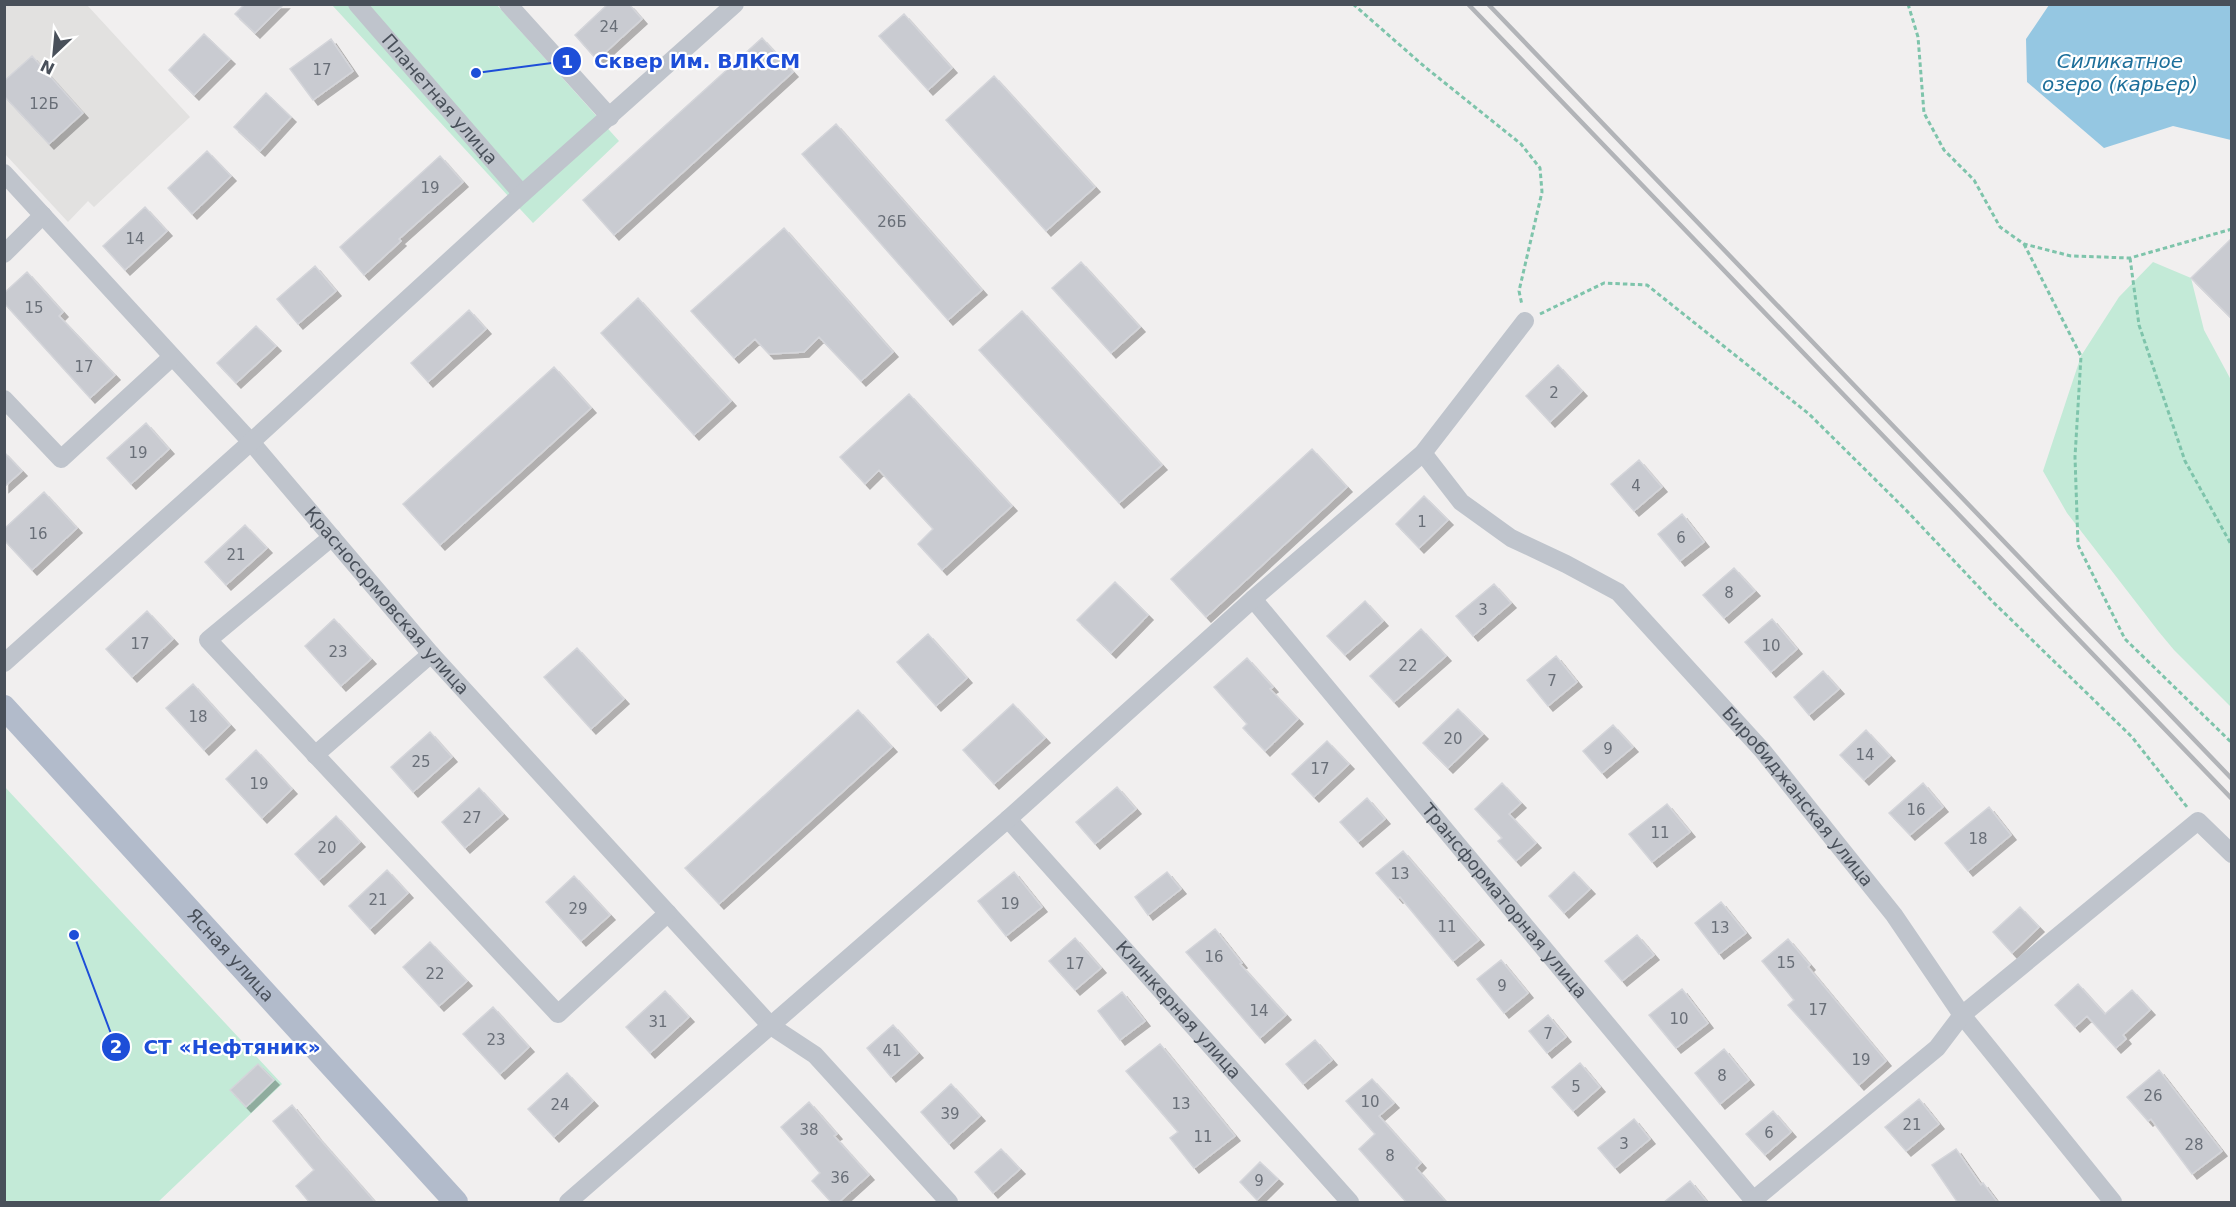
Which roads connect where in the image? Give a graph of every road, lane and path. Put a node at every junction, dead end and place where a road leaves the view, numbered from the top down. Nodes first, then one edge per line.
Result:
1 (357, 4) edge
2 (508, 4) edge
3 (735, 4) edge
4 (1353, 4) edge
5 (1908, 4) edge
6 (610, 117) junction
7 (4, 173) edge
8 (522, 194) junction
9 (43, 215) junction
10 (2232, 230) edge
11 (2024, 244) junction
12 (4, 254) edge
13 (2130, 258) junction
14 (1525, 321) junction
15 (172, 357) junction
16 (4, 399) edge
17 (251, 442) junction
18 (1423, 453) junction
19 (332, 537) junction
20 (2232, 546) edge
21 (1253, 599) junction
22 (431, 654) junction
23 (4, 663) edge
24 (4, 707) edge
25 (2232, 743) edge
26 (315, 755) junction
27 (1008, 819) junction
28 (2198, 821) junction
29 (2232, 854) edge
30 (668, 913) junction
31 (1962, 1015) junction
32 (771, 1026) junction
33 (1753, 1202) edge
34 (456, 1203) edge
35 (568, 1203) edge
36 (949, 1203) edge
37 (1350, 1203) edge
38 (2113, 1203) edge

1 - 8 street, Планетная улица
2 - 6 street
3 - 6 street
4 - 14 path
5 - 11 path
6 - 8 street
7 - 9 street, Красносормовская улица
8 - 17 street
9 - 12 street
9 - 15 street, Красносормовская улица
10 - 13 path
11 - 13 path
11 - 25 path
13 - 20 path
14 - 18 street
14 - 28 path
15 - 16 street
15 - 17 street, Красносормовская улица
17 - 19 street, Красносормовская улица
17 - 23 street
18 - 21 street
18 - 31 street, Биробиджанская улица
19 - 22 street, Красносормовская улица
19 - 26 street
21 - 27 street
21 - 33 street, Трансформаторная улица
22 - 26 street
22 - 30 street, Красносормовская улица
24 - 34 main road, Ясная улица
26 - 30 street
27 - 32 street
27 - 37 street, Клинкерная улица
28 - 29 street
28 - 31 street
30 - 32 street, Красносормовская улица
31 - 33 street
31 - 38 street, Биробиджанская улица
32 - 35 street
32 - 36 street, Красносормовская улица

